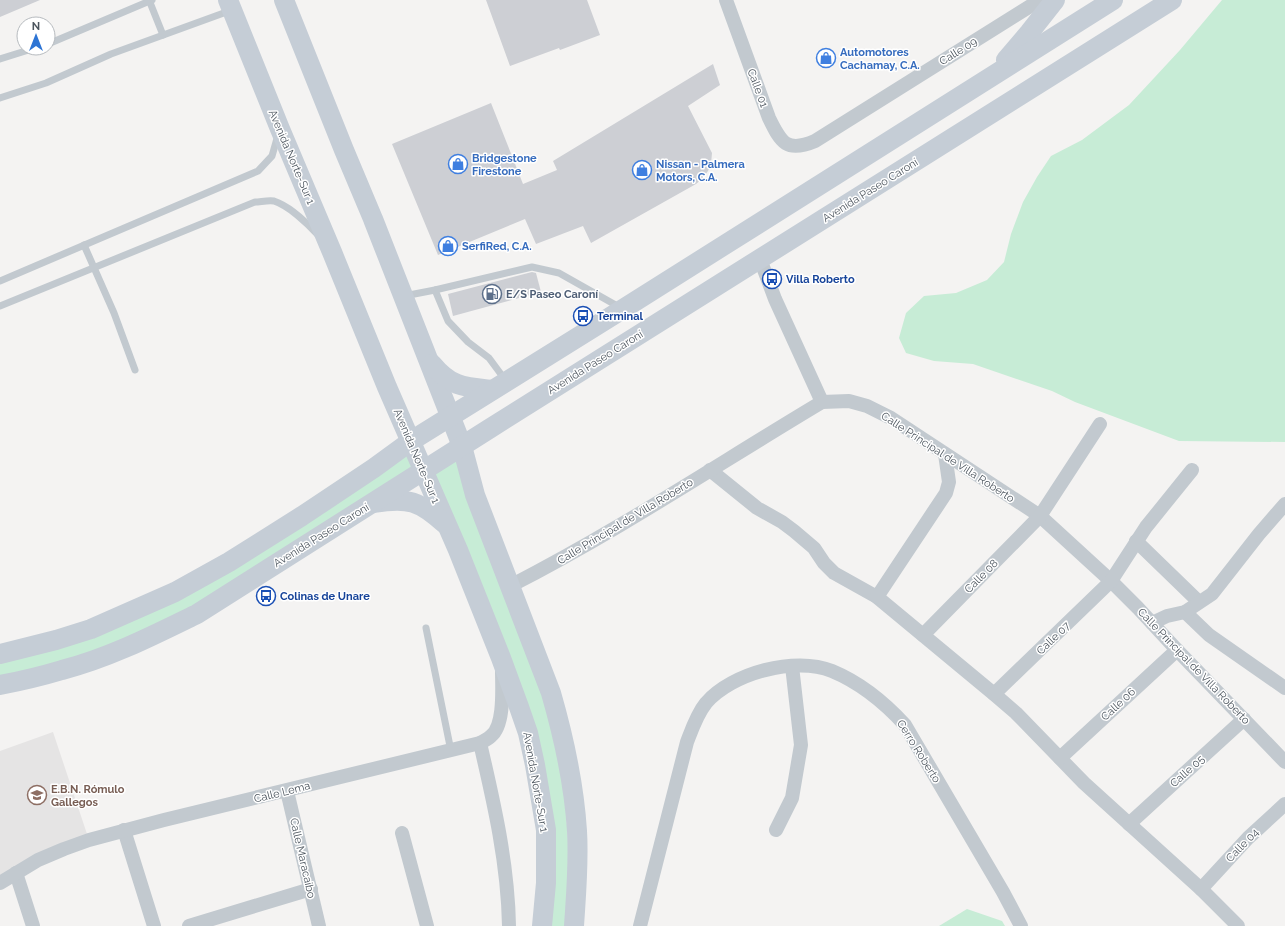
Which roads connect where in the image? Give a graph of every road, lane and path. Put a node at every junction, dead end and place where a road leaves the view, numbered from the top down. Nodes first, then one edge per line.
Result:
1 (150, 0) edge
2 (285, 0) edge
3 (726, 0) edge
4 (1040, 0) edge
5 (1055, 0) edge
6 (1113, 0) edge
7 (1172, 0) edge
8 (230, 5) edge
9 (163, 36) junction
10 (56, 41) edge
11 (16, 54) edge
12 (0, 59) edge
13 (991, 76) junction
14 (0, 98) edge
15 (280, 129) junction
16 (815, 141) joint
17 (84, 245) junction
18 (332, 252) junction
19 (760, 259) junction
20 (94, 268) junction
21 (0, 281) edge
22 (435, 290) junction
23 (404, 296) junction
24 (0, 306) edge
25 (623, 309) junction
26 (428, 358) junction
27 (135, 370) dead end
28 (499, 386) junction
29 (822, 402) junction
30 (450, 416) junction
31 (1100, 424) dead end
32 (489, 429) junction
33 (411, 441) junction
34 (462, 446) junction
35 (945, 454) junction
36 (423, 470) junction
37 (710, 470) junction
38 (1192, 470) dead end
39 (475, 495) junction
40 (370, 504) junction
41 (1285, 504) edge
42 (1040, 516) junction
43 (448, 527) junction
44 (1136, 541) junction
45 (1111, 581) junction
46 (510, 586) junction
47 (877, 597) junction
48 (1199, 602) junction
49 (1185, 612) junction
50 (1152, 623) junction
51 (426, 628) dead end
52 (923, 635) junction
53 (1177, 650) junction
54 (0, 654) edge
55 (501, 658) junction
56 (792, 666) junction
57 (0, 685) edge
58 (1285, 688) edge
59 (994, 694) junction
60 (1244, 719) junction
61 (480, 743) junction
62 (451, 751) junction
63 (1060, 758) junction
64 (1285, 762) edge
65 (287, 791) junction
66 (1285, 804) edge
67 (1129, 824) junction
68 (124, 830) junction
69 (776, 830) dead end
70 (402, 833) dead end
71 (16, 873) junction
72 (0, 884) edge
73 (310, 889) junction
74 (1201, 889) junction
75 (33, 926) edge
76 (154, 926) edge
77 (189, 926) edge
78 (319, 926) edge
79 (427, 926) edge
80 (509, 926) edge
81 (542, 926) edge
82 (574, 926) edge
83 (640, 926) edge
84 (1021, 926) edge
85 (1238, 926) edge

1 - 9 lane
1 - 10 lane
2 - 23 street
3 - 16 street, Calle 01
4 - 16 street, Calle 09
5 - 13 street
6 - 13 street
7 - 19 street, Avenida Paseo Caroní
8 - 9 lane
8 - 15 street, Avenida Norte-Sur 1
9 - 14 lane
11 - 12 lane
13 - 25 street
15 - 17 lane
15 - 18 street, Avenida Norte-Sur 1
17 - 20 lane
17 - 21 lane
18 - 20 lane
18 - 33 street, Avenida Norte-Sur 1
19 - 29 street
19 - 32 street, Avenida Paseo Caroní
20 - 24 lane
20 - 27 lane
22 - 23 lane
22 - 25 lane
22 - 28 lane
23 - 26 street
25 - 28 street
26 - 28 street
26 - 30 street
28 - 30 street
29 - 35 street, Calle Principal de Villa Roberto
29 - 37 street, Calle Principal de Villa Roberto
30 - 33 street
30 - 34 street
31 - 42 street, Calle 08
32 - 34 street, Avenida Paseo Caroní
32 - 39 street
33 - 36 street, Avenida Norte-Sur 1
33 - 54 street
34 - 36 street, Avenida Paseo Caroní
34 - 39 street
35 - 42 street, Calle Principal de Villa Roberto
35 - 47 street
36 - 40 street, Avenida Paseo Caroní
36 - 43 street, Avenida Norte-Sur 1
37 - 46 street, Calle Principal de Villa Roberto
37 - 47 street
38 - 44 street, Calle 07
39 - 46 street
40 - 43 street
40 - 57 street, Avenida Paseo Caroní
41 - 48 street
42 - 45 street, Calle Principal de Villa Roberto
42 - 52 street, Calle 08
43 - 55 street, Avenida Norte-Sur 1
44 - 45 street, Calle 07
44 - 48 street
45 - 50 street, Calle Principal de Villa Roberto
45 - 59 street, Calle 07
46 - 82 street
47 - 52 street
48 - 49 street
49 - 50 street
49 - 58 street
50 - 53 street, Calle Principal de Villa Roberto
51 - 62 lane
52 - 59 street
53 - 60 street, Calle Principal de Villa Roberto
53 - 63 street, Calle 06
55 - 61 street, Calle Lema
55 - 81 street, Avenida Norte-Sur 1
56 - 69 street
56 - 83 street, Cerro Roberto
56 - 84 street, Cerro Roberto
59 - 63 street
60 - 64 street, Calle Principal de Villa Roberto
60 - 67 street, Calle 05
61 - 62 street, Calle Lema
61 - 80 street
62 - 65 street, Calle Lema
63 - 67 street
65 - 68 street, Calle Lema
65 - 73 street, Calle Maracaibo
66 - 74 street, Calle 04
67 - 74 street
68 - 71 street, Calle Lema
68 - 76 street
70 - 79 street
71 - 72 street, Calle Lema
71 - 75 street
73 - 77 street
73 - 78 street, Calle Maracaibo
74 - 85 street

